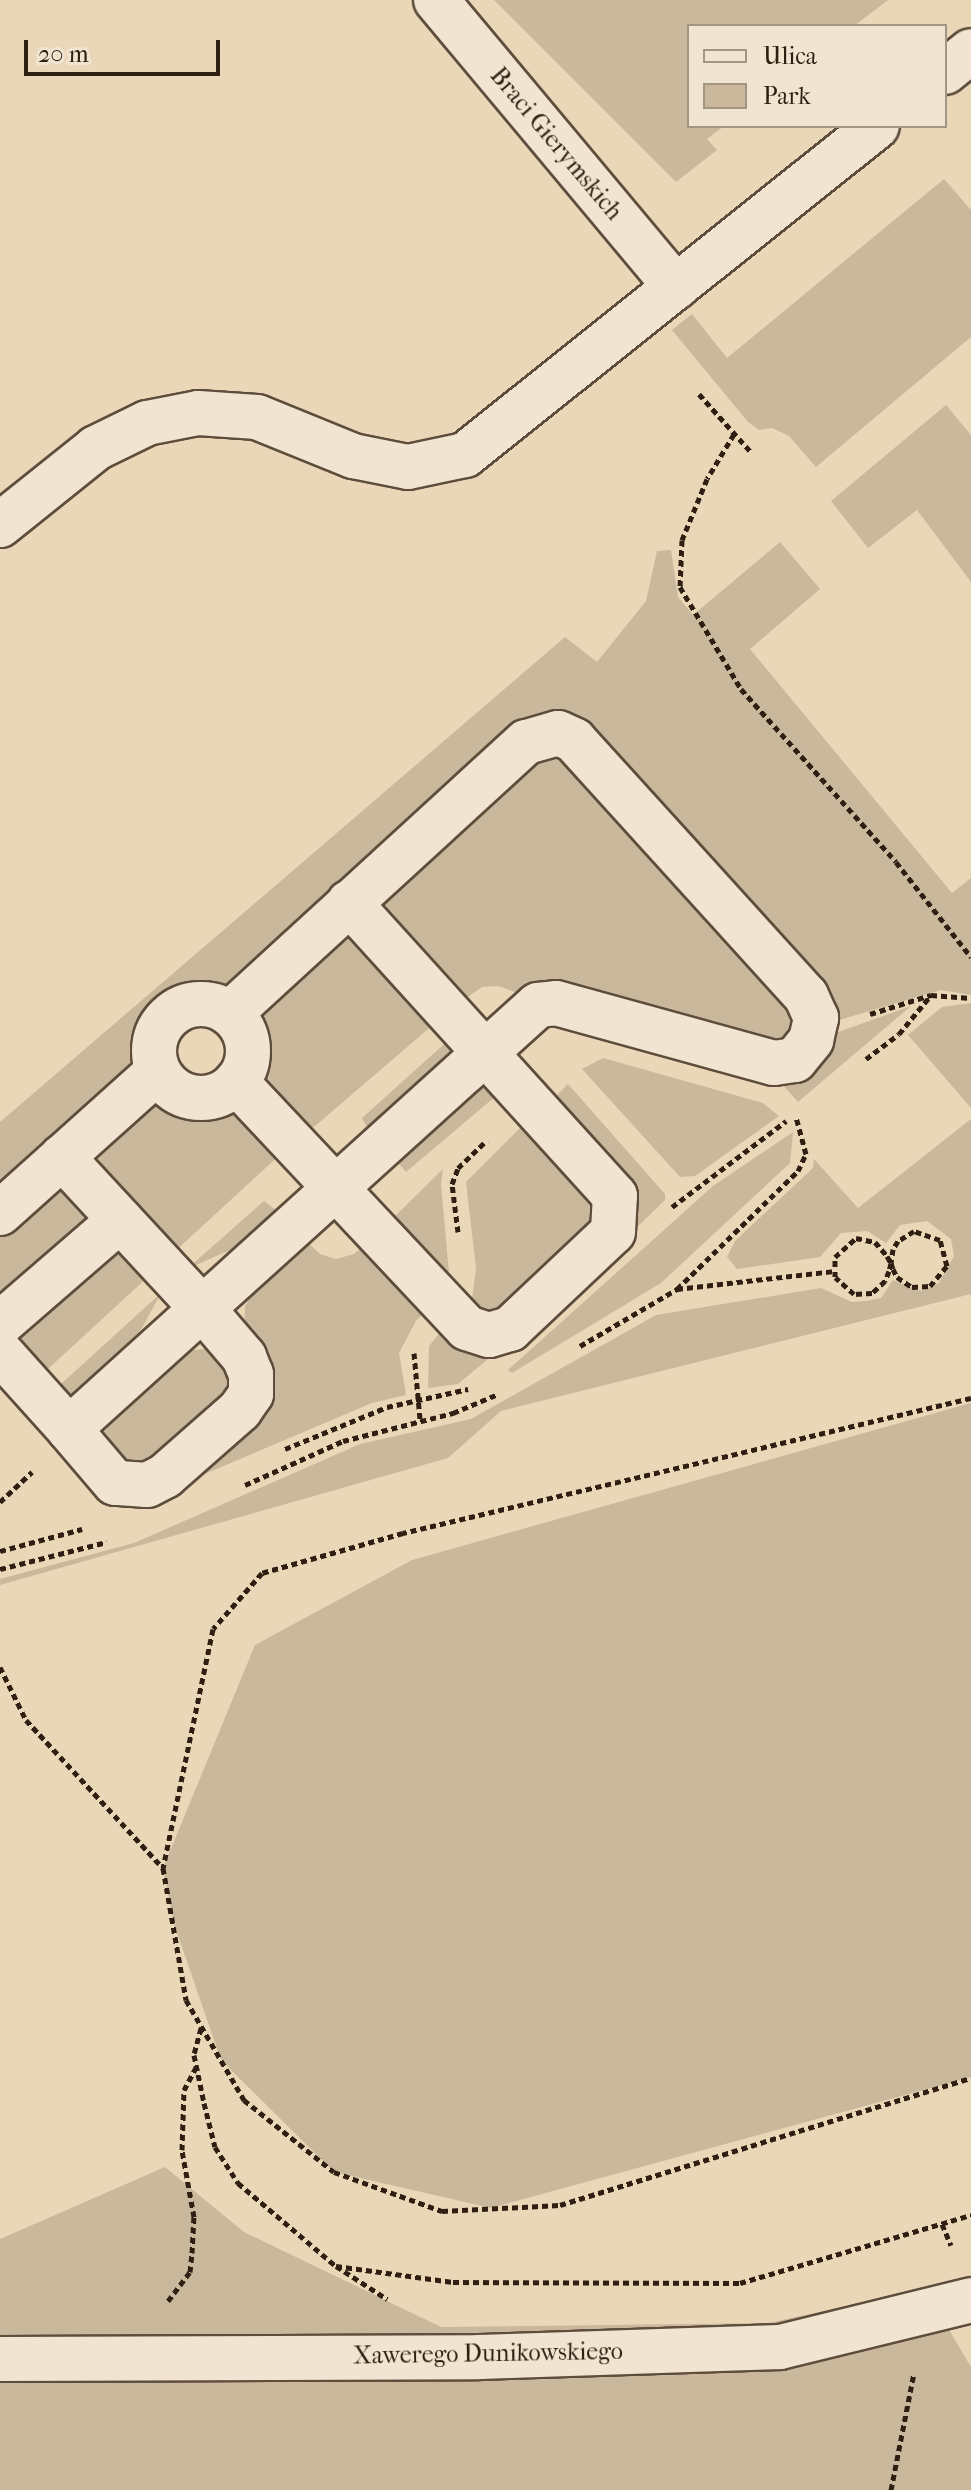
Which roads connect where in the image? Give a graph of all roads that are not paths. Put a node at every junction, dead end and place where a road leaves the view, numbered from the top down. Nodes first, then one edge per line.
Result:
1 (436, 0) edge
2 (971, 51) edge
3 (947, 70) edge
4 (875, 128) edge
5 (676, 287) junction
6 (0, 525) edge
7 (349, 903) junction
8 (230, 1013) junction
9 (487, 1052) junction
10 (158, 1071) junction
11 (236, 1082) junction
12 (62, 1157) junction
13 (337, 1187) junction
14 (0, 1213) edge
15 (120, 1220) junction
16 (202, 1308) junction
17 (0, 1324) edge
18 (0, 1352) edge
19 (57, 1445) junction
20 (971, 2300) edge
21 (0, 2359) edge

1 - 5 street, Braci Gierymskich
2 - 3 street
4 - 5 street
5 - 6 street
7 - 8 street
7 - 9 street
7 - 9 street
8 - 10 street
8 - 11 street
9 - 13 street
9 - 13 street
10 - 11 street
10 - 12 street
11 - 13 street
12 - 14 street
12 - 15 street
13 - 16 street
15 - 16 street
15 - 17 street
16 - 19 street
16 - 19 street
18 - 19 street
20 - 21 street, Xawerego Dunikowskiego

